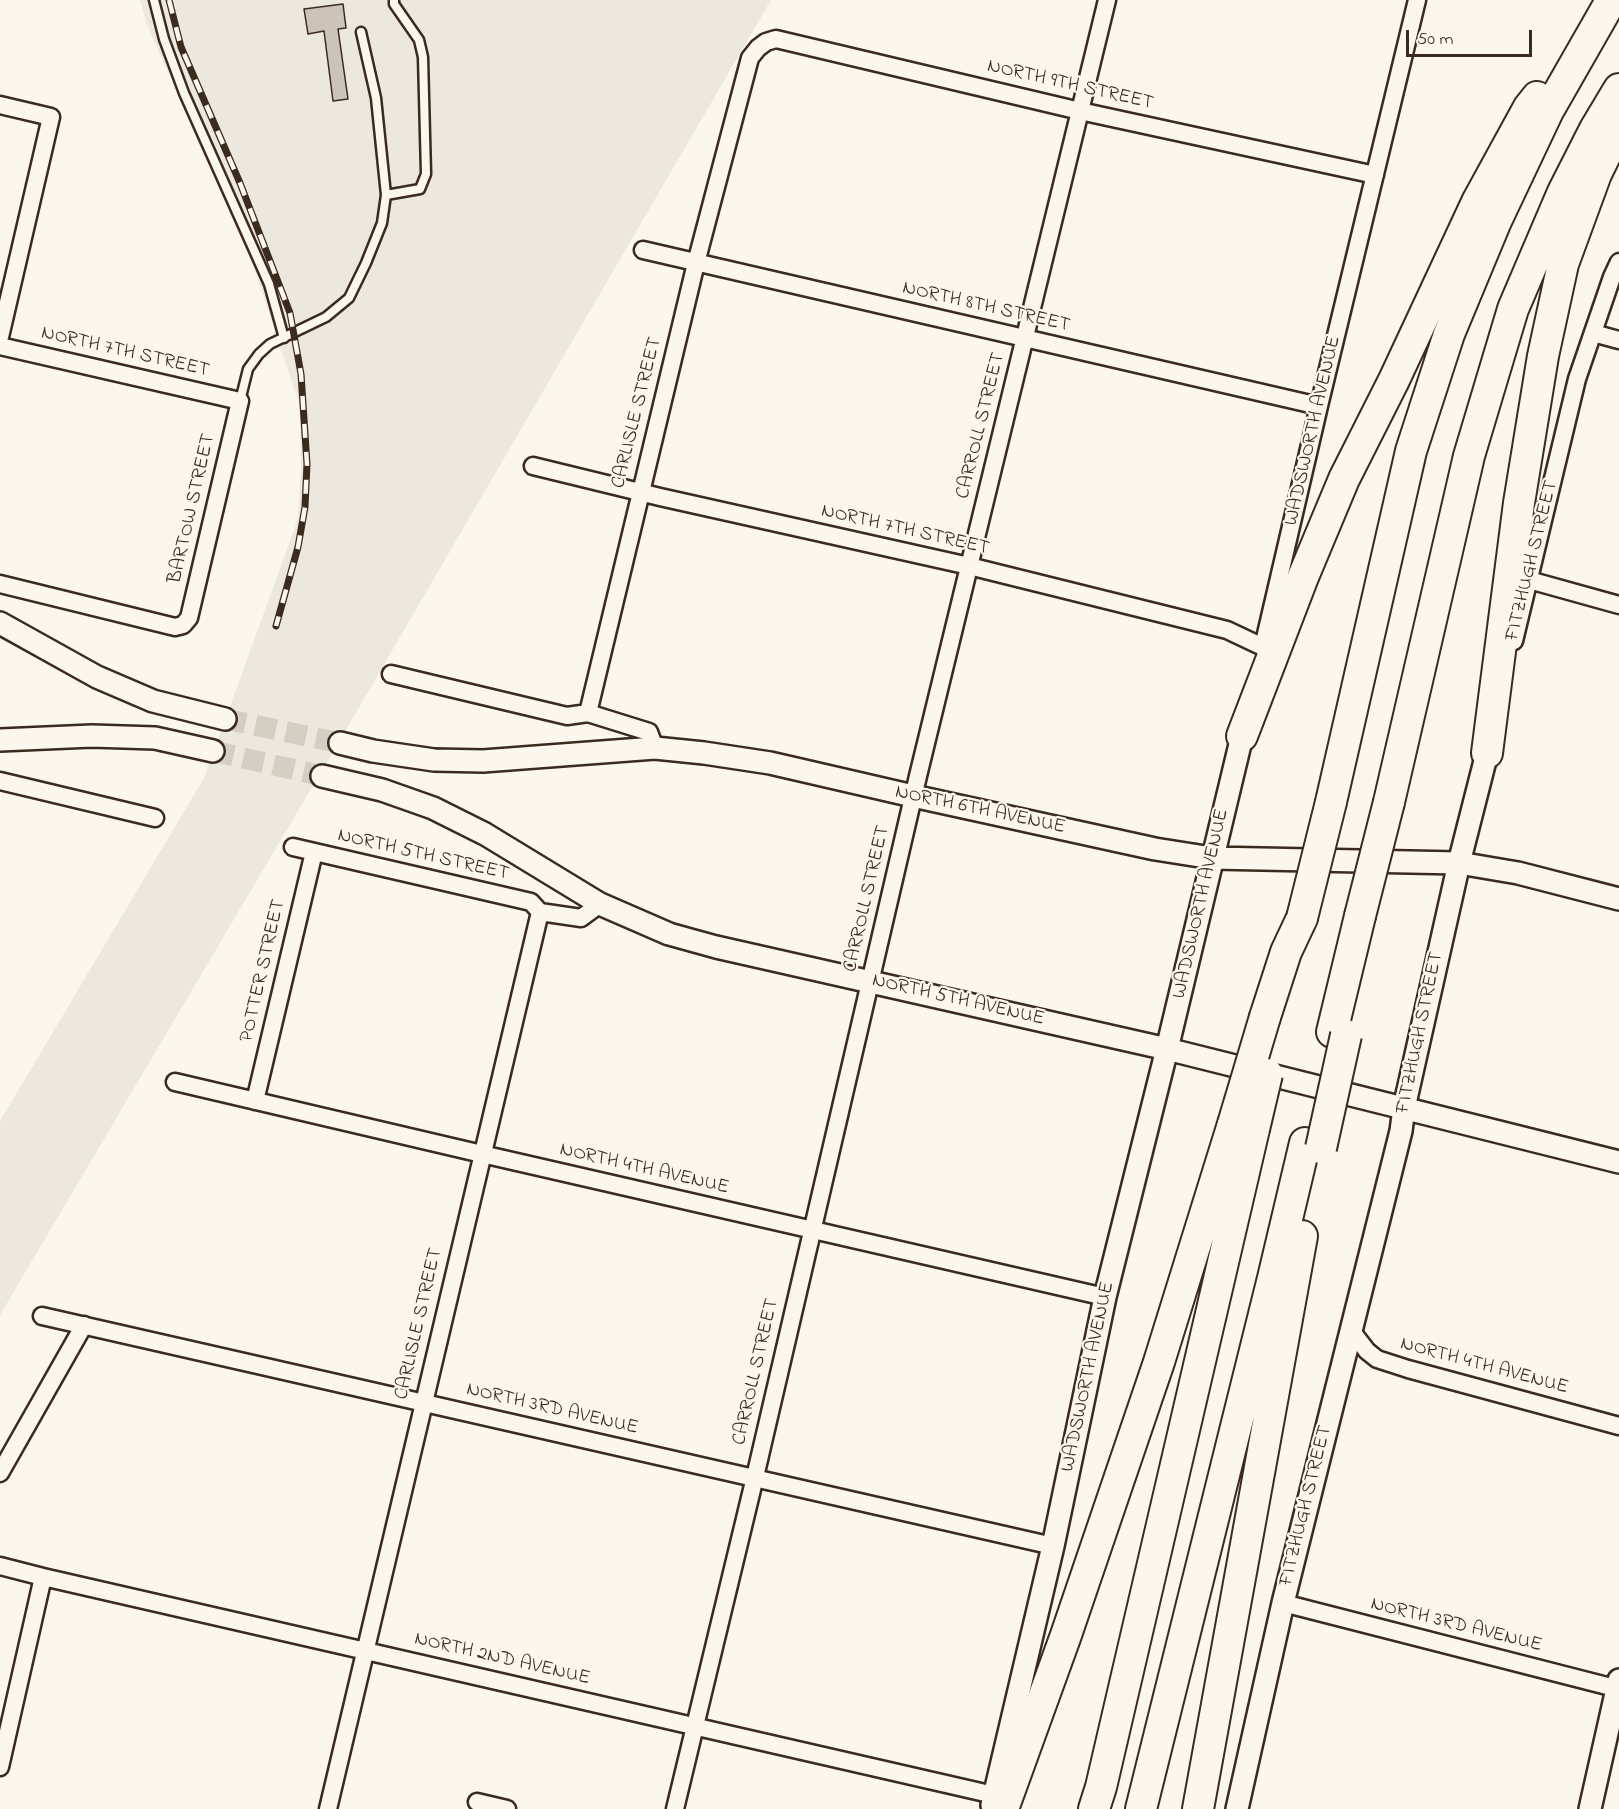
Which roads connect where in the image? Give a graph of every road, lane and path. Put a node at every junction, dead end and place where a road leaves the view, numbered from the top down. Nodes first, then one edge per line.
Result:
1 (154, 0) edge
2 (393, 0) edge
3 (1107, 0) edge
4 (1418, 0) edge
5 (1610, 3) edge
6 (361, 32) dead end
7 (758, 48) joint
8 (1619, 89) edge
9 (0, 105) edge
10 (1080, 111) junction
11 (1619, 127) edge
12 (1375, 175) junction
13 (386, 195) junction
14 (643, 250) dead end
15 (1619, 262) edge
16 (696, 263) junction
17 (1593, 333) junction
18 (0, 338) edge
19 (284, 338) junction
20 (1025, 339) junction
21 (1619, 340) edge
22 (0, 346) edge
23 (240, 401) junction
24 (1319, 406) junction
25 (533, 466) dead end
26 (640, 493) junction
27 (969, 566) junction
28 (1529, 580) junction
29 (0, 584) edge
30 (1619, 604) edge
31 (0, 623) edge
32 (1263, 647) junction
33 (391, 674) dead end
34 (588, 712) junction
35 (225, 719) tunnel mouth
36 (1242, 736) junction
37 (0, 740) edge
38 (340, 743) tunnel mouth
39 (655, 748) junction
40 (213, 751) tunnel mouth
41 (1487, 753) junction
42 (322, 776) tunnel mouth
43 (0, 781) edge
44 (913, 796) junction
45 (155, 818) dead end
46 (293, 847) dead end
47 (314, 852) junction
48 (1212, 858) junction
49 (1459, 863) junction
50 (1619, 899) edge
51 (600, 904) junction
52 (540, 912) junction
53 (871, 981) junction
54 (1167, 1048) junction
55 (175, 1082) dead end
56 (255, 1101) junction
57 (1404, 1108) junction
58 (1244, 1126) junction
59 (1313, 1146) junction
60 (482, 1154) junction
61 (1619, 1162) edge
62 (812, 1230) junction
63 (1105, 1297) junction
64 (42, 1316) dead end
65 (84, 1325) junction
66 (1350, 1329) junction
67 (423, 1403) junction
68 (1619, 1426) edge
69 (0, 1473) edge
70 (755, 1477) junction
71 (1053, 1546) junction
72 (0, 1566) edge
73 (44, 1577) junction
74 (1283, 1603) junction
75 (366, 1650) junction
76 (1618, 1686) edge
77 (694, 1726) junction
78 (0, 1767) edge
79 (477, 1802) dead end
80 (996, 1804) edge
81 (328, 1809) edge
82 (507, 1809) edge
83 (675, 1809) edge
84 (1094, 1809) edge
85 (1141, 1809) edge
86 (1198, 1809) edge
87 (1237, 1809) edge
88 (1590, 1809) edge

1 - 19 lane
2 - 13 lane
3 - 10 street, CARROLL STREET
4 - 12 street, WADSWORTH AVENUE
5 - 36 highway
5 - 58 highway, bridge
6 - 13 lane
7 - 10 street, NORTH 9TH STREET
7 - 16 street, CARLISLE STREET
8 - 59 highway, bridge
9 - 18 street
10 - 12 street, NORTH 9TH STREET
10 - 20 street, CARROLL STREET
11 - 41 highway
12 - 24 street, WADSWORTH AVENUE
13 - 19 lane
14 - 16 street, NORTH 8TH STREET
15 - 17 street, FITZHUGH STREET
16 - 20 street, NORTH 8TH STREET
16 - 26 street, CARLISLE STREET
17 - 21 street
17 - 28 street, FITZHUGH STREET
19 - 23 lane
20 - 24 street, NORTH 8TH STREET
20 - 27 street, CARROLL STREET
22 - 23 street, NORTH 7TH STREET
23 - 29 street, BARTOW STREET
24 - 32 street, WADSWORTH AVENUE
25 - 26 street, NORTH 7TH STREET
26 - 27 street, NORTH 7TH STREET
26 - 34 street, CARLISLE STREET
27 - 32 street, NORTH 7TH STREET
27 - 44 street, CARROLL STREET
28 - 30 street
28 - 41 street, FITZHUGH STREET
31 - 35 street
32 - 36 street, WADSWORTH AVENUE
33 - 34 street
34 - 39 street
36 - 48 street, WADSWORTH AVENUE
37 - 40 street
38 - 39 street, NORTH 6TH AVENUE
39 - 44 street, NORTH 6TH AVENUE
41 - 49 street, FITZHUGH STREET
42 - 51 street, NORTH 5TH AVENUE
43 - 45 street
44 - 48 street, NORTH 6TH AVENUE
44 - 53 street, CARROLL STREET
46 - 47 street, NORTH 5TH STREET
47 - 52 street, NORTH 5TH STREET
47 - 56 street, POTTER STREET
48 - 49 street, NORTH 6TH AVENUE
48 - 54 street, WADSWORTH AVENUE
49 - 50 street, NORTH 6TH AVENUE
49 - 57 street, FITZHUGH STREET
51 - 52 street
51 - 53 street, NORTH 5TH AVENUE
52 - 60 street, CARLISLE STREET
53 - 54 street, NORTH 5TH AVENUE
53 - 62 street, CARROLL STREET
54 - 57 street, NORTH 5TH AVENUE
54 - 63 street, WADSWORTH AVENUE
55 - 56 street, NORTH 4TH AVENUE
56 - 60 street, NORTH 4TH AVENUE
57 - 61 street, NORTH 5TH AVENUE
57 - 66 street, FITZHUGH STREET
58 - 80 highway
58 - 84 highway
59 - 85 highway
59 - 86 highway
60 - 62 street, NORTH 4TH AVENUE
60 - 67 street, CARLISLE STREET
62 - 63 street, NORTH 4TH AVENUE
62 - 70 street, CARROLL STREET
63 - 71 street, WADSWORTH AVENUE
64 - 65 street, NORTH 3RD AVENUE
65 - 67 street, NORTH 3RD AVENUE
65 - 69 street
66 - 68 street, NORTH 4TH AVENUE
66 - 74 street, FITZHUGH STREET
67 - 70 street, NORTH 3RD AVENUE
67 - 75 street, CARLISLE STREET
70 - 71 street, NORTH 3RD AVENUE
70 - 77 street, CARROLL STREET
71 - 80 street, WADSWORTH AVENUE
72 - 73 street, NORTH 2ND AVENUE
73 - 75 street, NORTH 2ND AVENUE
73 - 78 street
74 - 76 street, NORTH 3RD AVENUE
74 - 87 street, FITZHUGH STREET
75 - 77 street, NORTH 2ND AVENUE
75 - 81 street, CARLISLE STREET
76 - 88 street
77 - 80 street, NORTH 2ND AVENUE
77 - 83 street, CARROLL STREET
79 - 82 street

